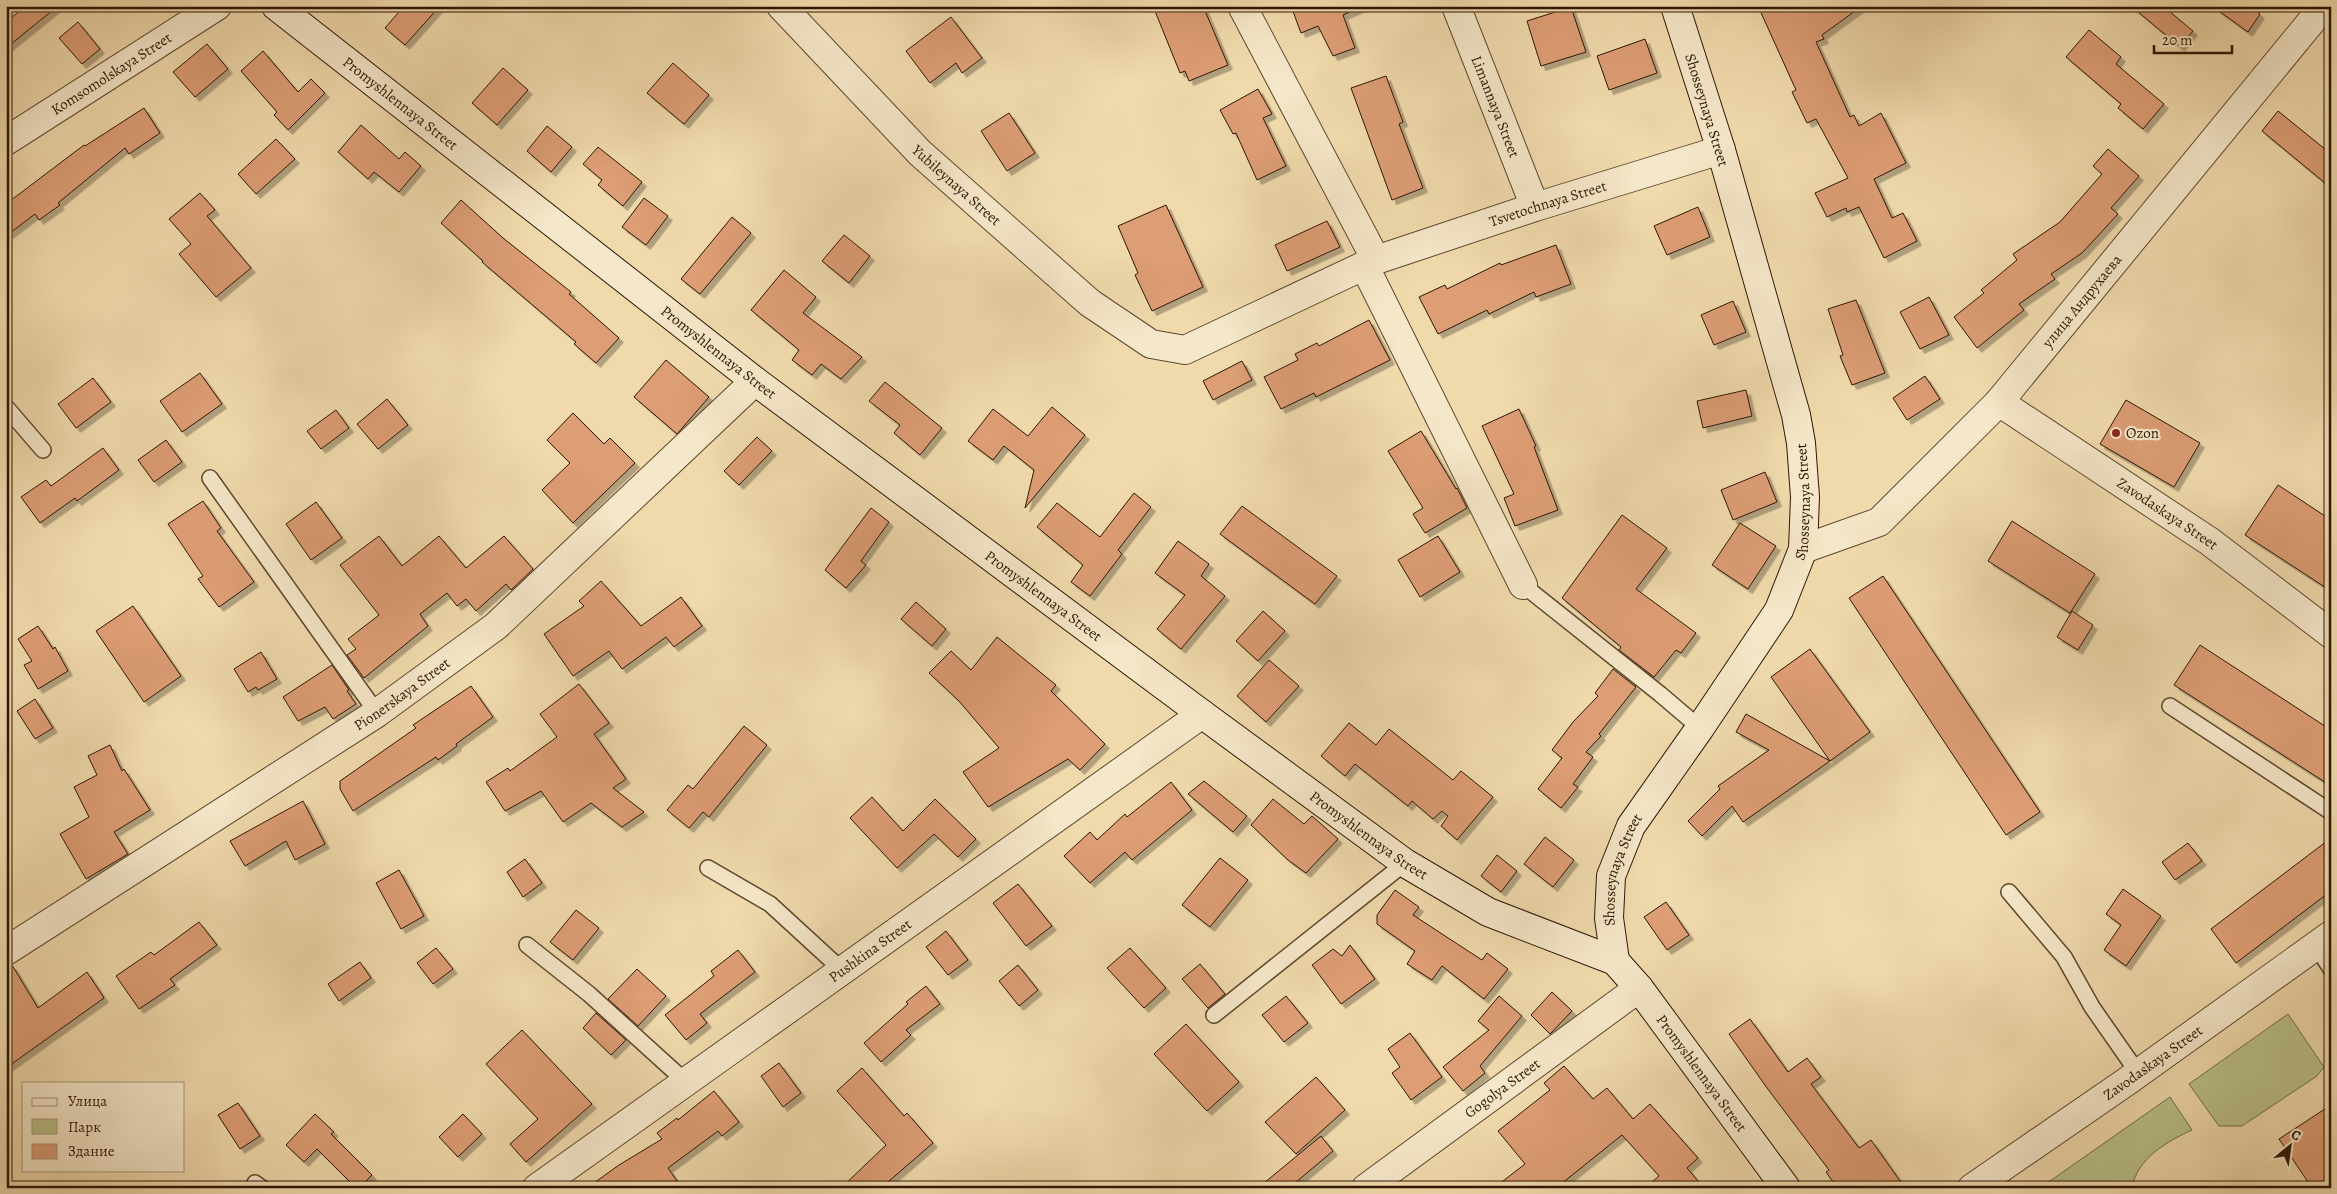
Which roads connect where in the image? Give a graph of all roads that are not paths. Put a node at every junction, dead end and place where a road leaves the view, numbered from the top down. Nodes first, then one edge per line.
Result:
1 (217, 6) edge
2 (276, 6) edge
3 (781, 6) edge
4 (1242, 6) edge
5 (1456, 6) edge
6 (1674, 6) edge
7 (2324, 6) edge
8 (6, 141) edge
9 (1721, 150) junction
10 (1534, 207) junction
11 (1370, 264) junction
12 (1151, 344) joint
13 (755, 380) junction
14 (1999, 402) junction
15 (6, 407) edge
16 (43, 450) dead end
17 (210, 478) dead end
18 (1803, 549) junction
19 (1523, 585) joint
20 (2331, 634) edge
21 (2170, 706) dead end
22 (377, 713) junction
23 (1202, 714) junction
24 (1700, 728) junction
25 (2331, 812) edge
26 (1405, 862) junction
27 (708, 868) dead end
28 (2009, 892) dead end
29 (2323, 941) edge
30 (527, 945) dead end
31 (6, 951) edge
32 (1614, 961) junction
33 (2331, 969) edge
34 (842, 971) junction
35 (1638, 988) junction
36 (1214, 1015) dead end
37 (2138, 1073) junction
38 (686, 1082) junction
39 (1978, 1186) edge
40 (537, 1188) edge
41 (1366, 1188) edge
42 (1786, 1188) edge

1 - 8 street, Komsomolskaya Street
2 - 13 street, Promyshlennaya Street
3 - 12 street, Yubileynaya Street
4 - 11 street
5 - 10 street, Limannaya Street
6 - 9 street, Shosseynaya Street
7 - 14 street, улица Андрухаева
9 - 10 street, Tsvetochnaya Street
9 - 18 street, Shosseynaya Street
10 - 11 street, Tsvetochnaya Street
11 - 12 street, Tsvetochnaya Street
11 - 19 street
13 - 22 street, Pionerskaya Street
13 - 23 street, Promyshlennaya Street
14 - 18 street, улица Андрухаева
14 - 20 street, Zavodaskaya Street
15 - 16 lane
17 - 22 lane
18 - 24 street, Shosseynaya Street
19 - 24 lane
21 - 25 lane
22 - 31 street, Pionerskaya Street
23 - 26 street, Promyshlennaya Street
23 - 34 street, Pushkina Street
24 - 32 street, Shosseynaya Street
26 - 32 street, Promyshlennaya Street
26 - 36 lane
27 - 34 lane
28 - 37 lane
29 - 33 lane
29 - 37 street, Zavodaskaya Street
30 - 38 lane
32 - 35 street, Promyshlennaya Street
34 - 38 street, Pushkina Street
35 - 41 street, Gogolya Street
35 - 42 street, Promyshlennaya Street
37 - 39 street, Zavodaskaya Street
38 - 40 street, Pushkina Street

